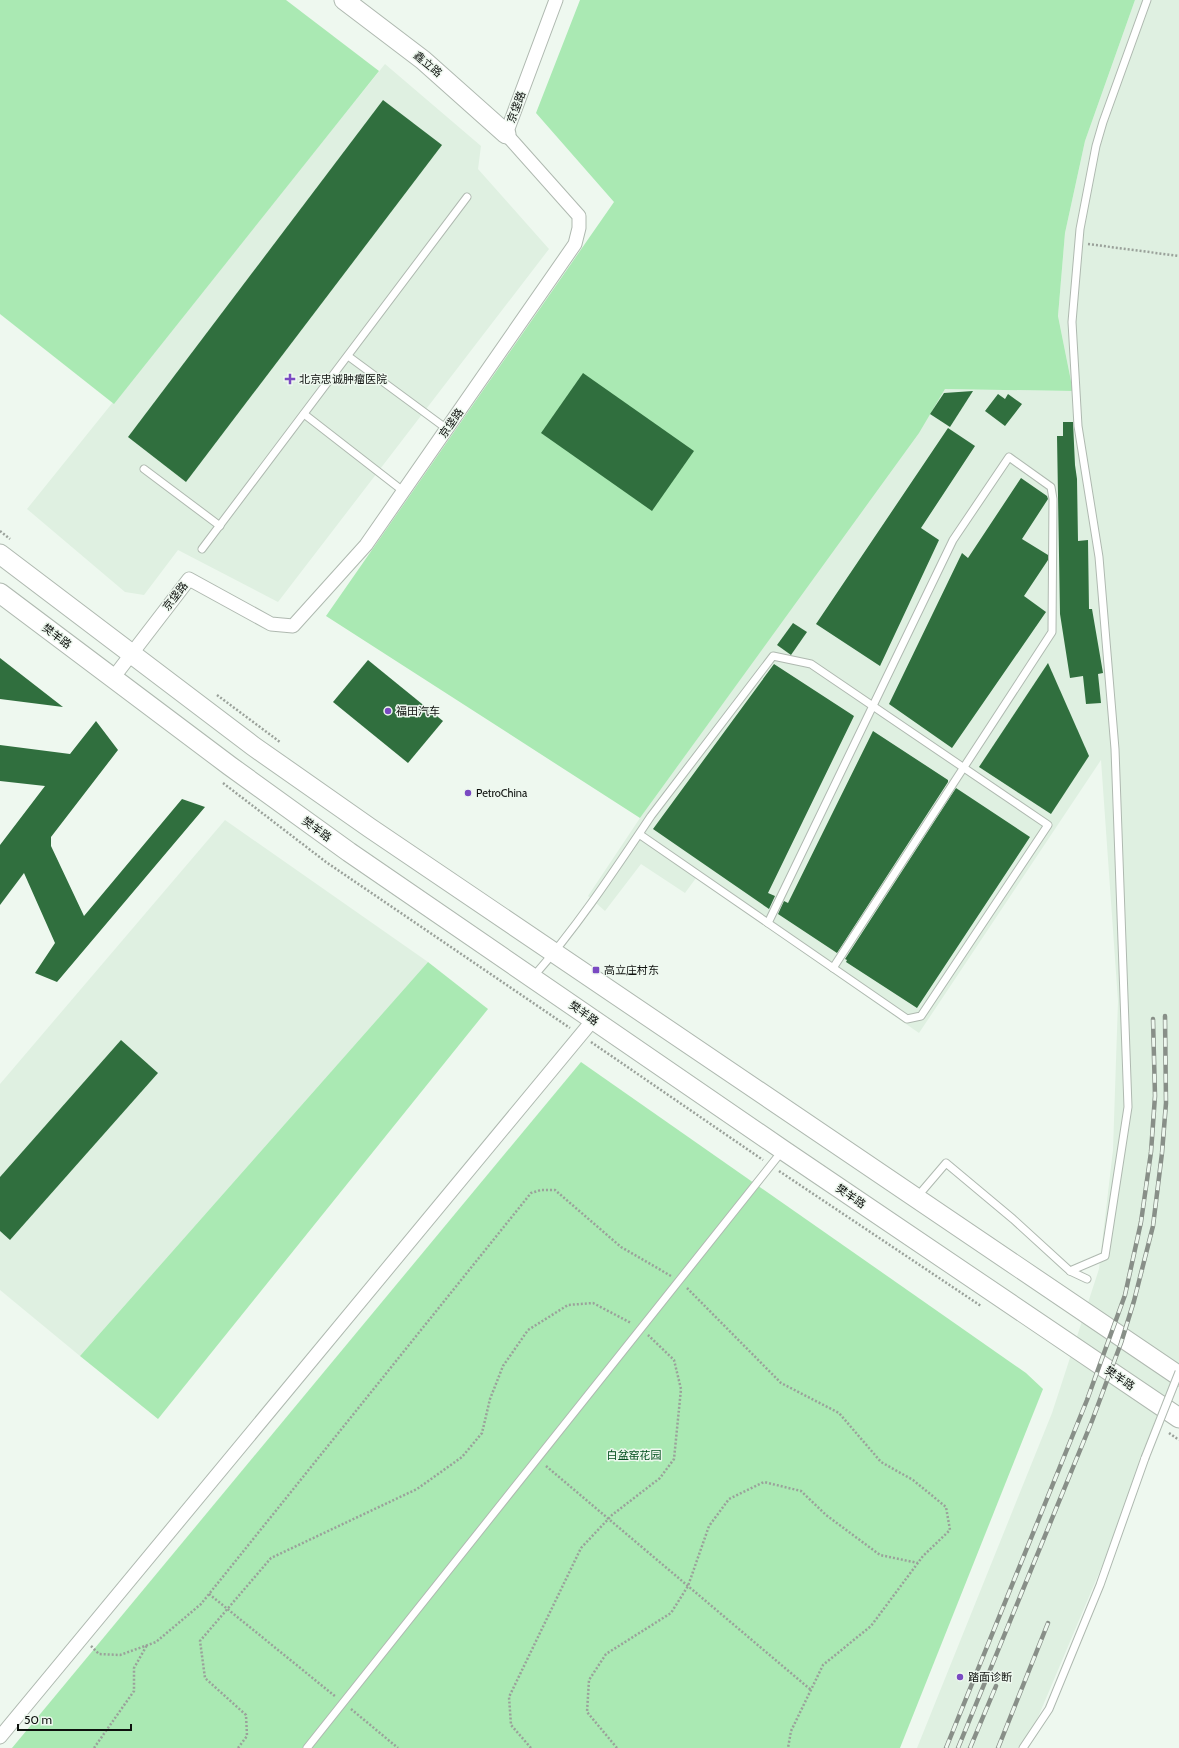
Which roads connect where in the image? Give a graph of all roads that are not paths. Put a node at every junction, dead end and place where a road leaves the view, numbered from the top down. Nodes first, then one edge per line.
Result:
1 (344, 0) edge
2 (556, 0) edge
3 (1147, 0) edge
4 (506, 134) junction
5 (467, 197) dead end
6 (348, 356) junction
7 (304, 414) junction
8 (447, 429) junction
9 (144, 469) dead end
10 (404, 491) junction
11 (220, 526) junction
12 (202, 549) dead end
13 (0, 554) edge
14 (0, 593) edge
15 (132, 654) junction
16 (113, 678) junction
17 (873, 706) junction
18 (964, 768) junction
19 (639, 834) junction
20 (768, 923) junction
21 (554, 954) junction
22 (833, 968) junction
23 (533, 978) junction
24 (593, 1020) junction
25 (784, 1150) junction
26 (916, 1199) junction
27 (1070, 1271) junction
28 (1087, 1279) dead end
29 (1179, 1372) edge
30 (1179, 1376) edge
31 (1179, 1418) edge
32 (0, 1737) edge
33 (307, 1748) edge
34 (1023, 1748) edge

1 - 4 main road, 鑫立路
2 - 4 street, 京垡路
3 - 27 lane
4 - 8 street, 京垡路
5 - 6 lane
6 - 7 lane
6 - 8 lane
7 - 10 lane
7 - 11 lane
8 - 10 street, 京垡路
9 - 11 lane
10 - 15 street, 京垡路
11 - 12 lane
13 - 15 main road
14 - 16 main road, 樊羊路
15 - 16 street, 京垡路
15 - 21 main road
16 - 23 main road, 樊羊路
17 - 18 lane
17 - 18 lane
17 - 19 lane
17 - 20 lane
18 - 22 lane
18 - 22 lane
19 - 20 lane
19 - 21 lane
20 - 22 lane
21 - 23 lane
21 - 26 main road
23 - 24 main road, 樊羊路
24 - 25 main road, 樊羊路
24 - 32 street
25 - 31 main road, 樊羊路
25 - 33 lane
26 - 27 lane
26 - 30 main road
27 - 28 lane
29 - 34 lane, bridge

